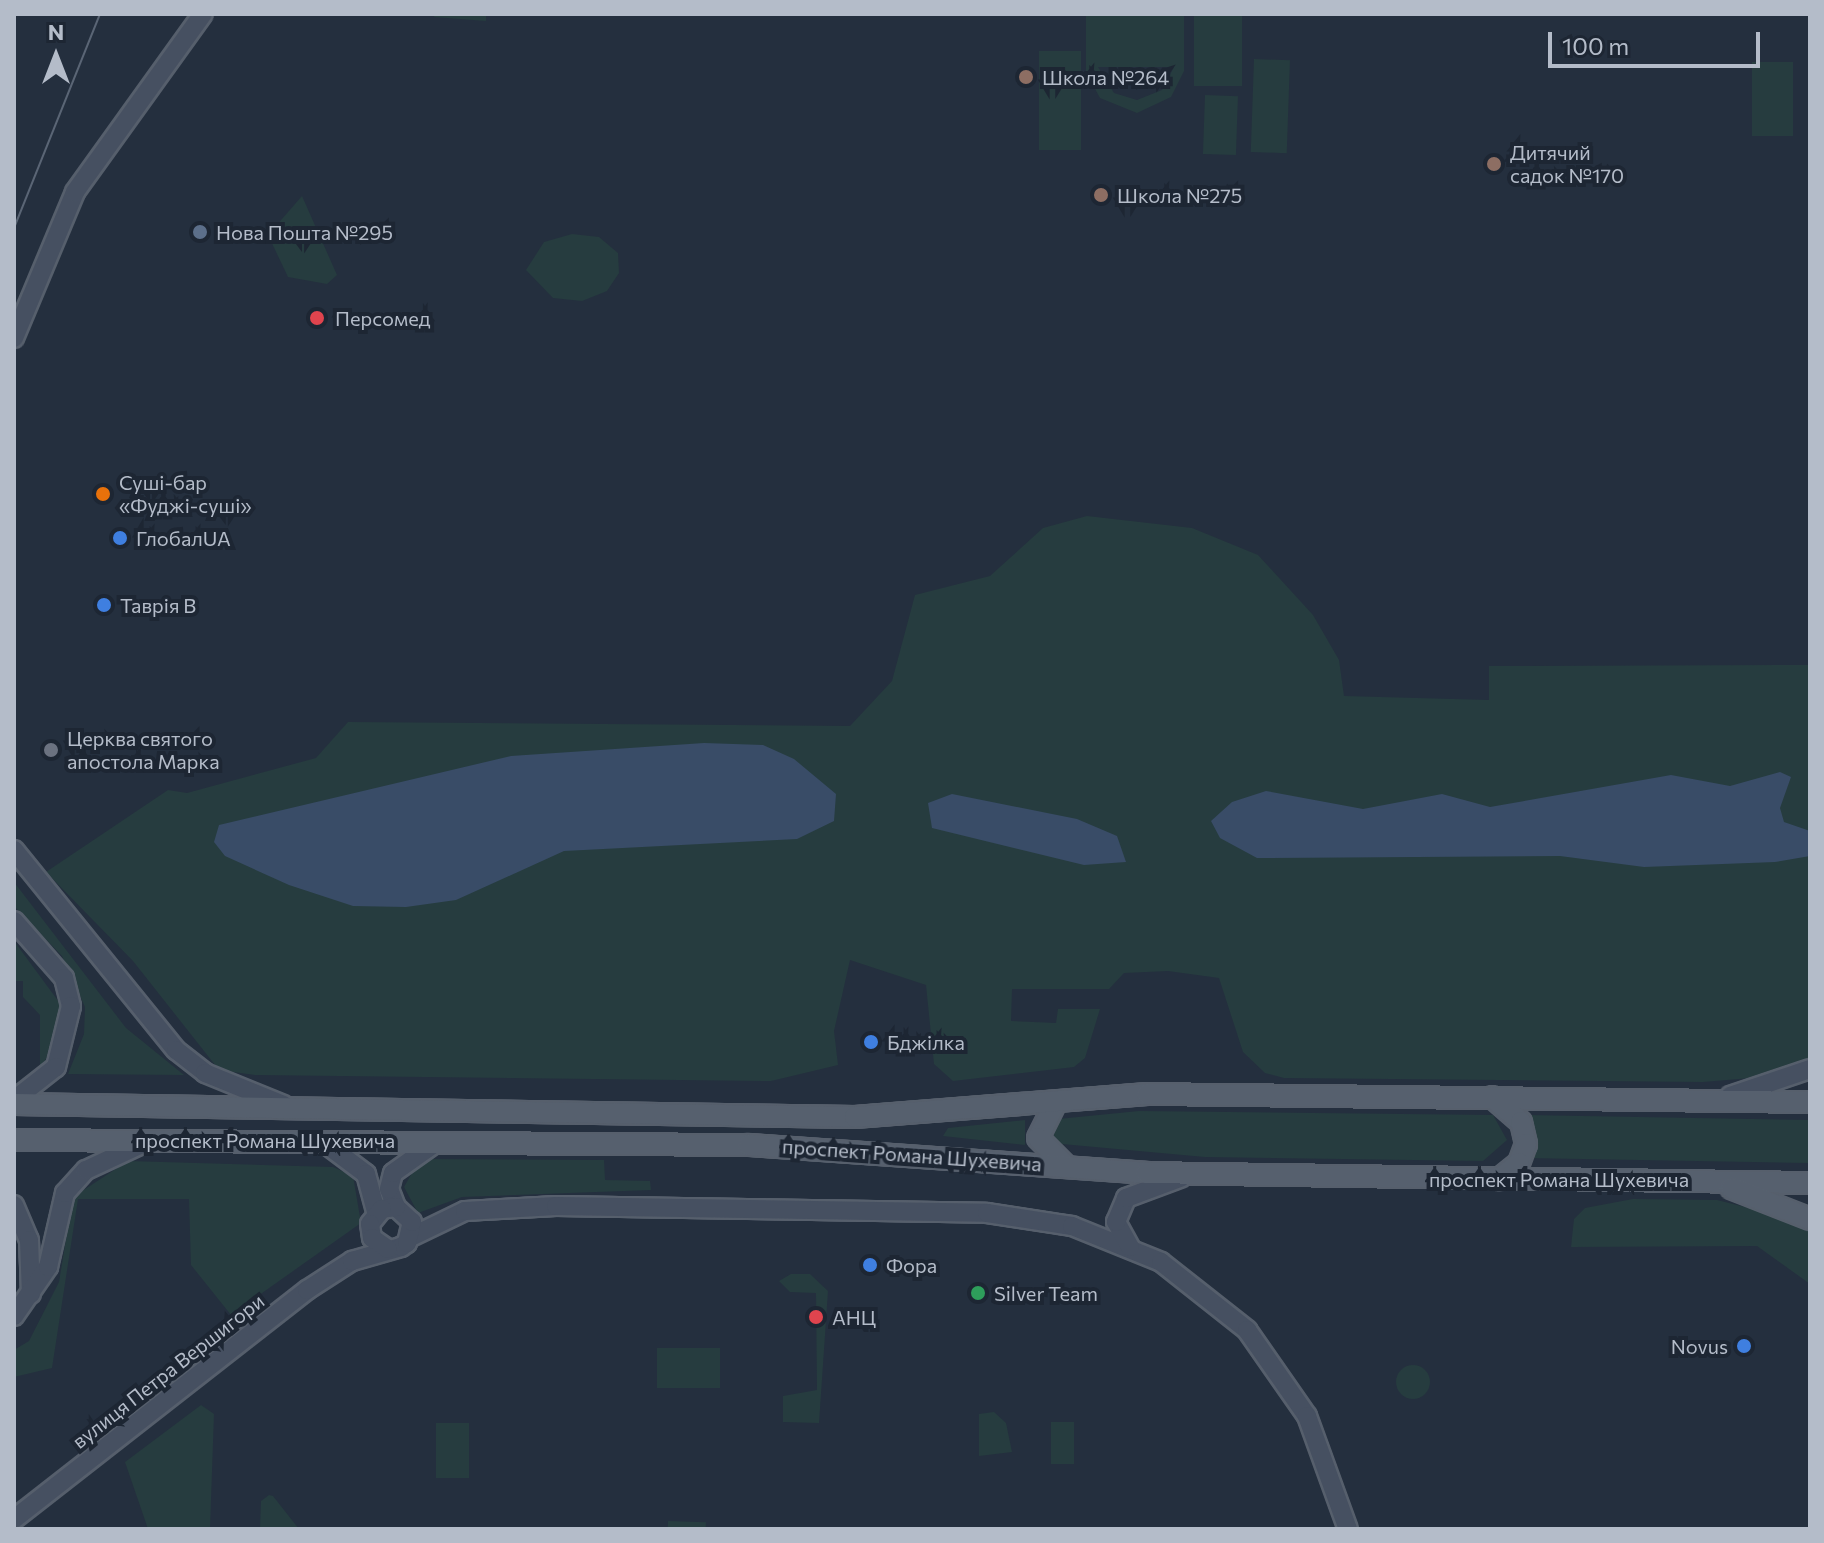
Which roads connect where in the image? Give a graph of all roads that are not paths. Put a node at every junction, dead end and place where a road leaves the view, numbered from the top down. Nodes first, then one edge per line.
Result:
1 (203, 14) edge
2 (14, 338) edge
3 (14, 850) edge
4 (14, 921) edge
5 (1810, 1069) edge
6 (1492, 1097) junction
7 (1704, 1101) junction
8 (14, 1102) edge
9 (1056, 1102) junction
10 (1810, 1102) edge
11 (302, 1110) junction
12 (153, 1139) junction
13 (14, 1140) edge
14 (319, 1140) junction
15 (439, 1141) junction
16 (1067, 1165) junction
17 (1194, 1174) junction
18 (1499, 1179) junction
19 (1708, 1180) junction
20 (1810, 1183) edge
21 (14, 1205) edge
22 (402, 1211) junction
23 (376, 1212) junction
24 (440, 1218) junction
25 (1810, 1219) edge
26 (370, 1231) junction
27 (411, 1237) junction
28 (1130, 1247) junction
29 (388, 1249) junction
30 (352, 1261) junction
31 (31, 1294) junction
32 (14, 1316) edge
33 (14, 1519) edge
34 (1348, 1529) edge

1 - 2 street
3 - 11 street
4 - 8 street
5 - 7 street
6 - 7 main road, проспект Романа Шухевича
6 - 9 main road, проспект Романа Шухевича
6 - 18 main road
7 - 10 main road, проспект Романа Шухевича
8 - 11 main road, проспект Романа Шухевича
9 - 11 main road, проспект Романа Шухевича
9 - 16 main road
12 - 13 main road, проспект Романа Шухевича
12 - 14 main road, проспект Романа Шухевича
12 - 31 street
14 - 15 main road, проспект Романа Шухевича
14 - 23 street
15 - 16 main road, проспект Романа Шухевича
15 - 22 street
16 - 17 main road, проспект Романа Шухевича
17 - 18 main road, проспект Романа Шухевича
17 - 28 street
18 - 19 main road, проспект Романа Шухевича
19 - 20 main road, проспект Романа Шухевича
19 - 25 main road
21 - 31 street
22 - 23 street
22 - 24 street
22 - 27 street
23 - 26 street, вулиця Петра Вершигори
24 - 27 street
24 - 28 street
26 - 29 street
26 - 30 street, вулиця Петра Вершигори
27 - 29 street, вулиця Петра Вершигори
28 - 34 street
29 - 30 street, вулиця Петра Вершигори
30 - 33 street, вулиця Петра Вершигори
31 - 32 street

